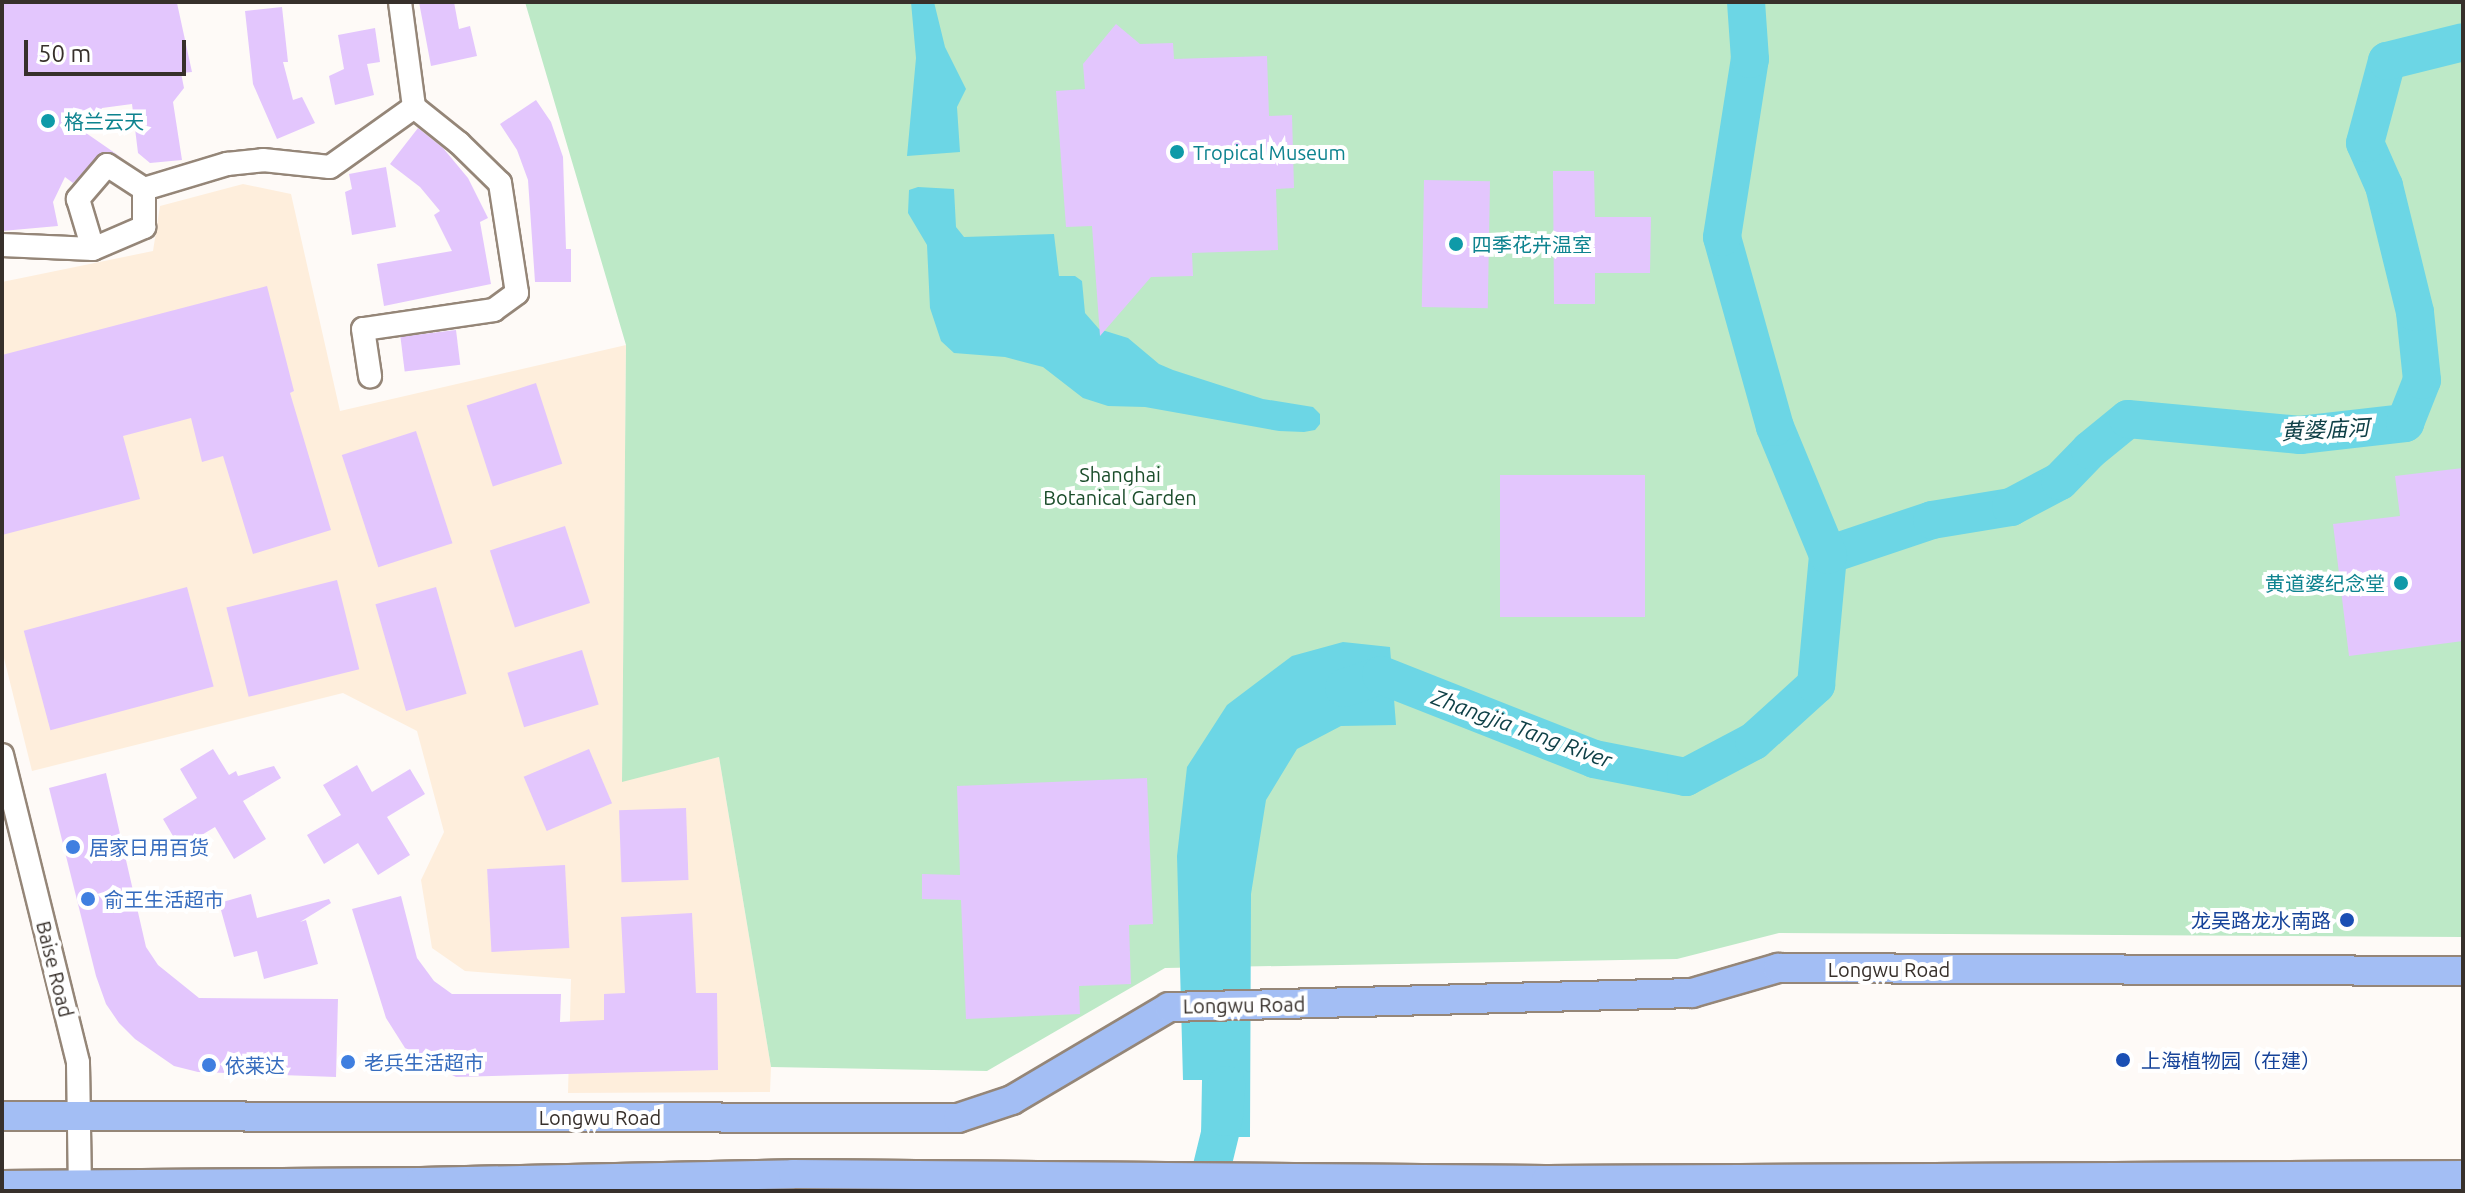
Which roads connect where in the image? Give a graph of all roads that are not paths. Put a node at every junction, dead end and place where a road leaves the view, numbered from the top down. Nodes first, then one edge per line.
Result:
1 (400, 2) edge
2 (414, 107) junction
3 (144, 189) junction
4 (2, 245) edge
5 (93, 249) junction
6 (370, 376) dead end
7 (2, 755) edge
8 (2463, 971) edge
9 (81, 1115) junction
10 (2, 1116) edge
11 (2463, 1175) edge
12 (793, 1182) edge
13 (2, 1185) edge
14 (80, 1186) junction

1 - 2 street
2 - 3 street
2 - 6 street
3 - 5 street
3 - 5 street
4 - 5 street
7 - 9 street, Baise Road
8 - 9 main road, Longwu Road
9 - 10 main road, Longwu Road
9 - 14 street, Baise Road
11 - 12 main road
12 - 14 main road
13 - 14 main road

